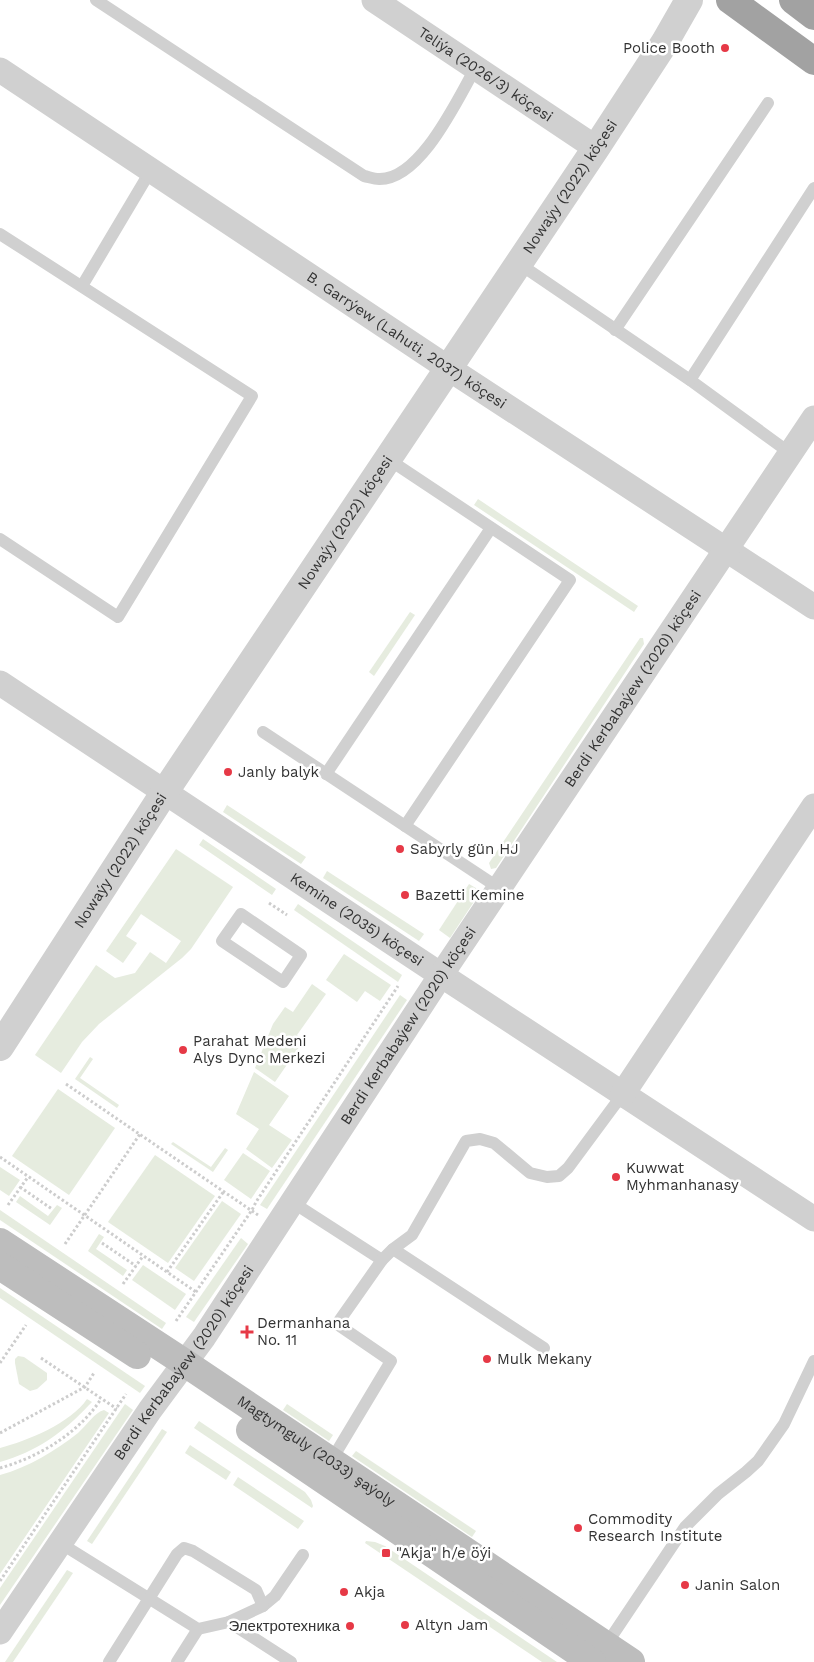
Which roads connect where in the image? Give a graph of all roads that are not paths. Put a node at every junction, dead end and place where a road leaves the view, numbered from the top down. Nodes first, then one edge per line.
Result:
1 (96, 0) edge
2 (374, 0) edge
3 (689, 0) edge
4 (730, 0) edge
5 (793, 0) edge
6 (814, 16) edge
7 (814, 61) edge
8 (476, 67) junction
9 (0, 70) edge
10 (768, 103) dead end
11 (596, 148) junction
12 (151, 170) junction
13 (814, 188) edge
14 (0, 234) edge
15 (518, 264) junction
16 (82, 286) junction
17 (615, 330) junction
18 (448, 368) junction
19 (690, 380) junction
20 (814, 418) edge
21 (790, 453) junction
22 (388, 460) junction
23 (491, 528) junction
24 (0, 539) edge
25 (725, 550) junction
26 (814, 607) edge
27 (0, 683) edge
28 (263, 732) dead end
29 (326, 774) junction
30 (164, 793) junction
31 (814, 806) edge
32 (405, 826) junction
33 (499, 888) junction
34 (302, 955) joint
35 (441, 975) junction
36 (0, 1046) edge
37 (622, 1094) junction
38 (292, 1202) junction
39 (812, 1214) edge
40 (0, 1242) edge
41 (393, 1249) junction
42 (382, 1260) junction
43 (0, 1266) edge
44 (544, 1348) dead end
45 (814, 1361) edge
46 (179, 1370) junction
47 (330, 1461) junction
48 (60, 1543) junction
49 (303, 1555) dead end
50 (149, 1599) junction
51 (262, 1606) junction
52 (229, 1622) junction
53 (198, 1629) junction
54 (0, 1632) edge
55 (599, 1654) edge
56 (109, 1662) edge
57 (177, 1662) edge
58 (291, 1662) edge
59 (631, 1662) edge

1 - 8 lane
2 - 8 street, Teliýa (2026/3) köçesi
3 - 11 street, Nowaýy (2022) köçesi
4 - 7 highway
5 - 6 highway
8 - 11 street, Teliýa (2026/3) köçesi
9 - 12 street, B. Garrýew (Lahuti, 2037) köçesi
10 - 17 lane
11 - 15 street, Nowaýy (2022) köçesi
12 - 16 lane
12 - 18 street, B. Garrýew (Lahuti, 2037) köçesi
13 - 19 lane
14 - 16 lane
15 - 17 lane
15 - 18 street, Nowaýy (2022) köçesi
16 - 24 lane
17 - 19 lane
18 - 22 street, Nowaýy (2022) köçesi
18 - 25 street, B. Garrýew (Lahuti, 2037) köçesi
19 - 21 lane
20 - 21 street, Berdi Kerbabaýew (2020) köçesi
21 - 25 street, Berdi Kerbabaýew (2020) köçesi
22 - 23 lane
22 - 30 street, Nowaýy (2022) köçesi
23 - 29 lane
23 - 32 lane
25 - 26 street, B. Garrýew (Lahuti, 2037) köçesi
25 - 33 street, Berdi Kerbabaýew (2020) köçesi
27 - 30 street, Kemine (2035) köçesi
28 - 29 lane
29 - 32 lane
30 - 35 street, Kemine (2035) köçesi
30 - 36 street, Nowaýy (2022) köçesi
31 - 37 street
32 - 33 lane
33 - 35 street, Berdi Kerbabaýew (2020) köçesi
34 - 34 lane
35 - 37 street, Kemine (2035) köçesi
35 - 38 street, Berdi Kerbabaýew (2020) köçesi
37 - 39 street, Kemine (2035) köçesi
37 - 41 lane
38 - 42 lane
38 - 46 street, Berdi Kerbabaýew (2020) köçesi
40 - 46 main road, Magtymguly (2033) şaýoly
41 - 42 lane
41 - 44 lane
42 - 47 lane
43 - 46 main road, Magtymguly (2033) şaýoly
45 - 55 lane
46 - 47 main road, Magtymguly (2033) şaýoly
46 - 48 street, Berdi Kerbabaýew (2020) köçesi
46 - 55 main road, Magtymguly (2033) şaýoly
47 - 55 main road, Magtymguly (2033) şaýoly
48 - 50 lane
48 - 54 street, Berdi Kerbabaýew (2020) köçesi
49 - 51 lane
50 - 51 lane
50 - 53 lane
50 - 56 lane
51 - 52 lane
52 - 53 lane
52 - 58 lane
53 - 57 lane
55 - 59 main road, Magtymguly (2033) şaýoly

